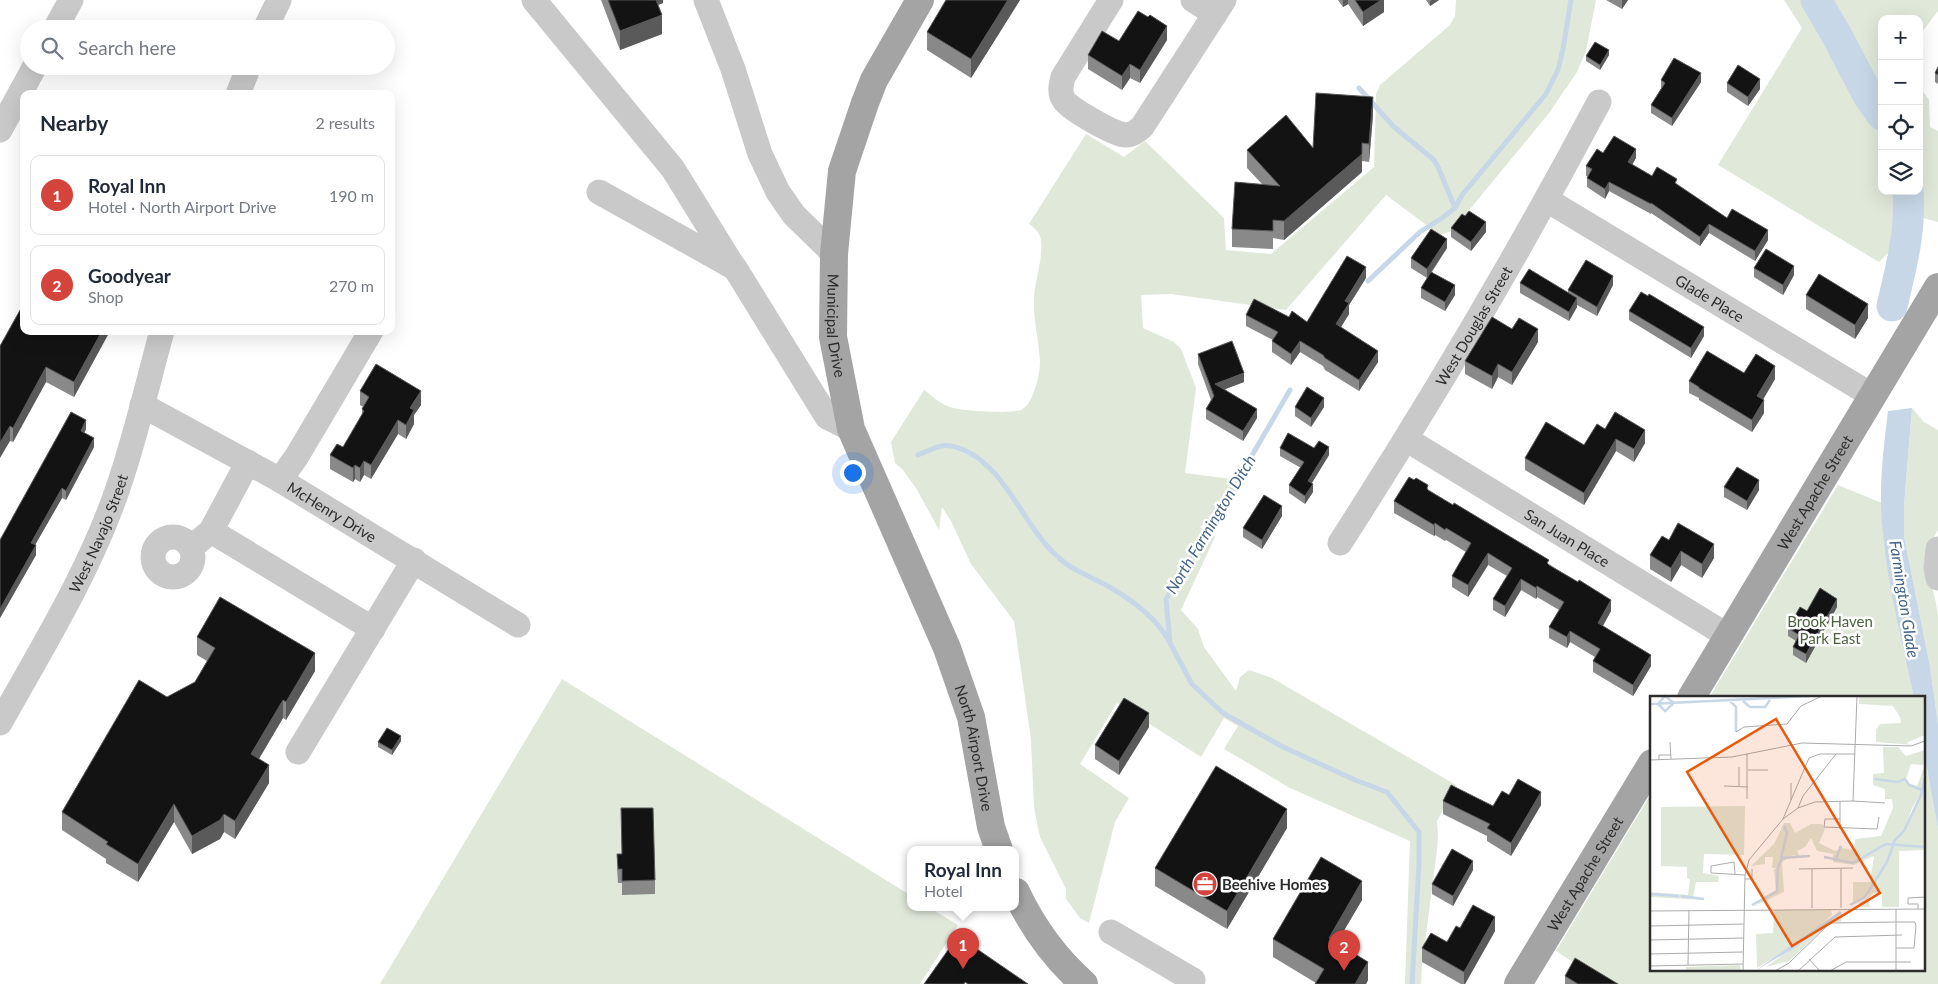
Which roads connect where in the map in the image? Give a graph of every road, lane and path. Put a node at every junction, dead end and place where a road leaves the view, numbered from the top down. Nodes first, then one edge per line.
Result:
1 (71, 0) edge
2 (279, 0) edge
3 (534, 0) edge
4 (706, 0) edge
5 (920, 0) edge
6 (1111, 0) edge
7 (1192, 0) edge
8 (1220, 7) edge
9 (60, 20) edge
10 (269, 20) edge
11 (30, 75) edge
12 (245, 75) edge
13 (22, 90) edge
14 (240, 90) edge
15 (20, 93) edge
16 (1599, 102) dead end
17 (0, 130) edge
18 (599, 192) dead end
19 (1547, 200) junction
20 (834, 254) junction
21 (735, 268) junction
22 (1938, 287) edge
23 (161, 335) edge
24 (370, 335) edge
25 (1872, 396) junction
26 (142, 405) junction
27 (851, 429) junction
28 (1406, 439) junction
29 (248, 462) junction
30 (280, 480) junction
31 (211, 531) junction
32 (1340, 543) dead end
33 (190, 547) dead end
34 (1938, 550) edge
35 (414, 560) junction
36 (1938, 578) edge
37 (518, 625) dead end
38 (372, 629) junction
39 (1728, 636) junction
40 (947, 648) joint
41 (1692, 696) edge
42 (0, 723) edge
43 (298, 752) dead end
44 (1650, 766) edge
45 (998, 846) edge
46 (1019, 898) edge
47 (1111, 932) dead end
48 (1084, 984) edge
49 (1191, 984) edge
50 (1518, 984) edge

1 - 9 street
2 - 10 street
3 - 21 street
4 - 20 street
5 - 20 main road, Municipal Drive
6 - 8 street
7 - 8 street
11 - 13 street
12 - 14 street
15 - 17 street
16 - 19 street, West Douglas Street
18 - 21 street
19 - 25 street, Glade Place
19 - 28 street, West Douglas Street
20 - 27 main road, Municipal Drive
21 - 27 street
22 - 25 main road, West Apache Street
23 - 26 street, West Navajo Street
24 - 30 street
25 - 39 main road, West Apache Street
26 - 29 street, McHenry Drive
26 - 42 street, West Navajo Street
27 - 40 main road, Municipal Drive
28 - 32 street, West Douglas Street
28 - 39 street, San Juan Place
29 - 30 street, McHenry Drive
29 - 31 street
30 - 35 street, McHenry Drive
31 - 33 street
31 - 38 street
34 - 36 street
35 - 37 street, McHenry Drive
35 - 38 street
38 - 43 street
39 - 41 main road, West Apache Street
40 - 45 main road, North Airport Drive
44 - 50 main road, West Apache Street
46 - 48 main road
47 - 49 street

